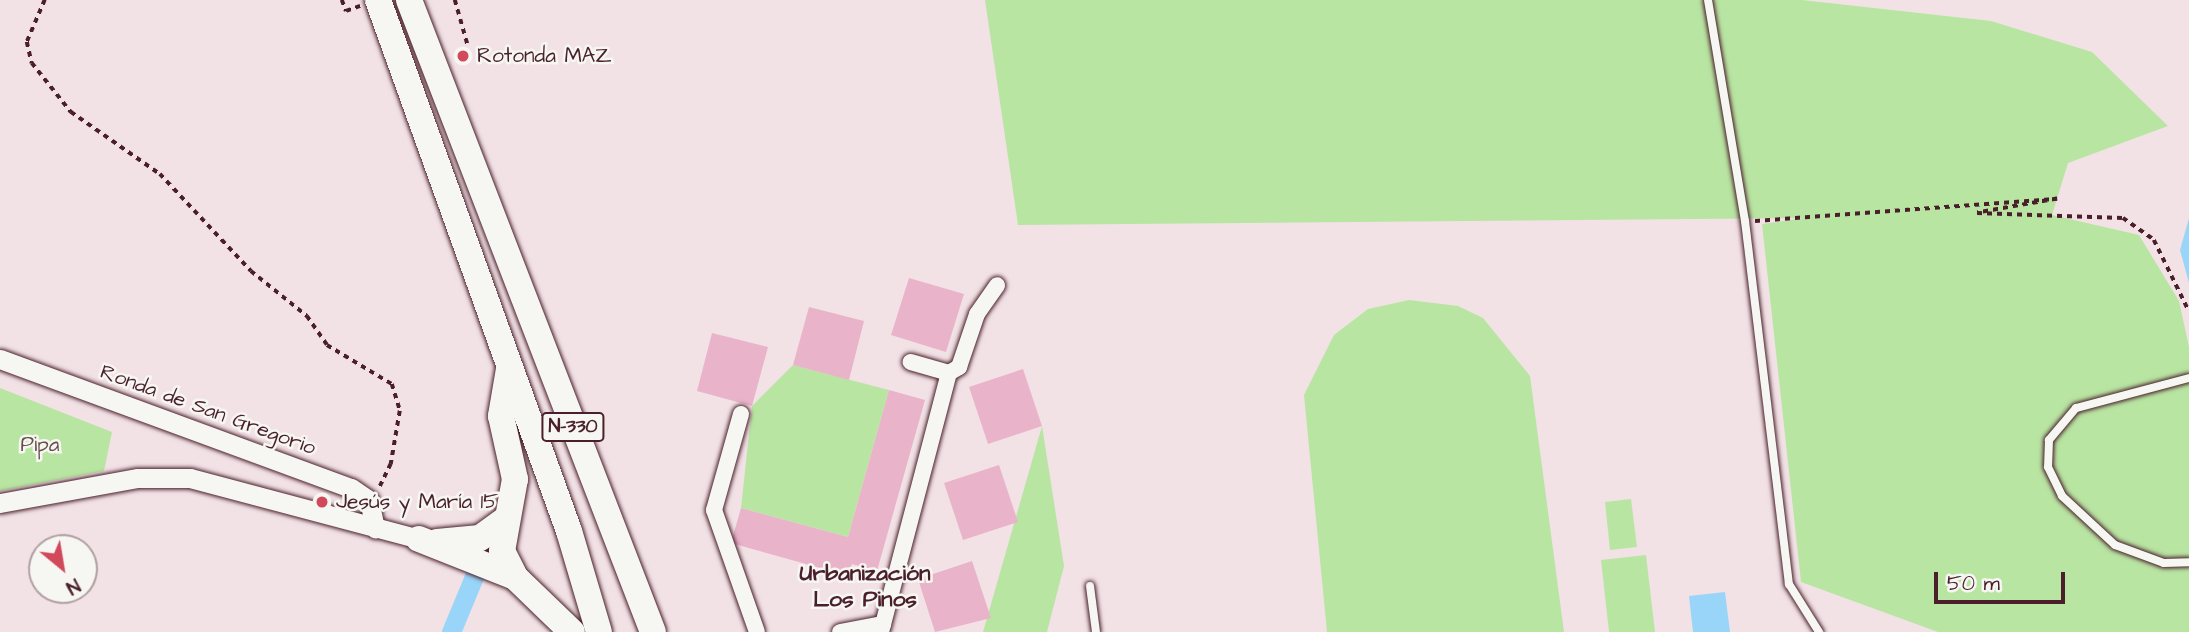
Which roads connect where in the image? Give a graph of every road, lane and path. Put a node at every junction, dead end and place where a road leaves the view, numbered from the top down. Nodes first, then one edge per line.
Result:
1 (45, 0) edge
2 (378, 0) edge
3 (409, 0) edge
4 (428, 0) edge
5 (455, 0) edge
6 (1709, 0) edge
7 (468, 46) dead end
8 (1745, 221) junction
9 (494, 222) junction
10 (997, 285) dead end
11 (2189, 311) edge
12 (0, 359) edge
13 (911, 362) dead end
14 (510, 365) junction
15 (949, 373) junction
16 (2189, 378) edge
17 (741, 414) dead end
18 (369, 500) junction
19 (0, 503) edge
20 (505, 520) junction
21 (375, 528) junction
22 (419, 539) junction
23 (2189, 562) edge
24 (514, 577) junction
25 (1090, 586) dead end
26 (882, 628) edge
27 (570, 630) edge
28 (599, 632) edge
29 (653, 632) edge
30 (757, 632) edge
31 (840, 632) edge
32 (1096, 632) edge
33 (1819, 632) edge

1 - 18 path
2 - 14 highway, N-330
3 - 9 highway, N-330
4 - 9 highway
5 - 7 path
6 - 8 lane
8 - 11 path
8 - 33 lane
9 - 29 highway, N-330
10 - 15 street
12 - 18 street, Ronda de San Gregorio
13 - 15 street
14 - 20 highway
14 - 28 highway, N-330
15 - 26 street
16 - 23 lane
17 - 30 street
18 - 21 street
19 - 21 street
20 - 22 highway
20 - 24 highway
21 - 22 street
22 - 24 highway
24 - 27 highway
25 - 32 lane
26 - 31 street

